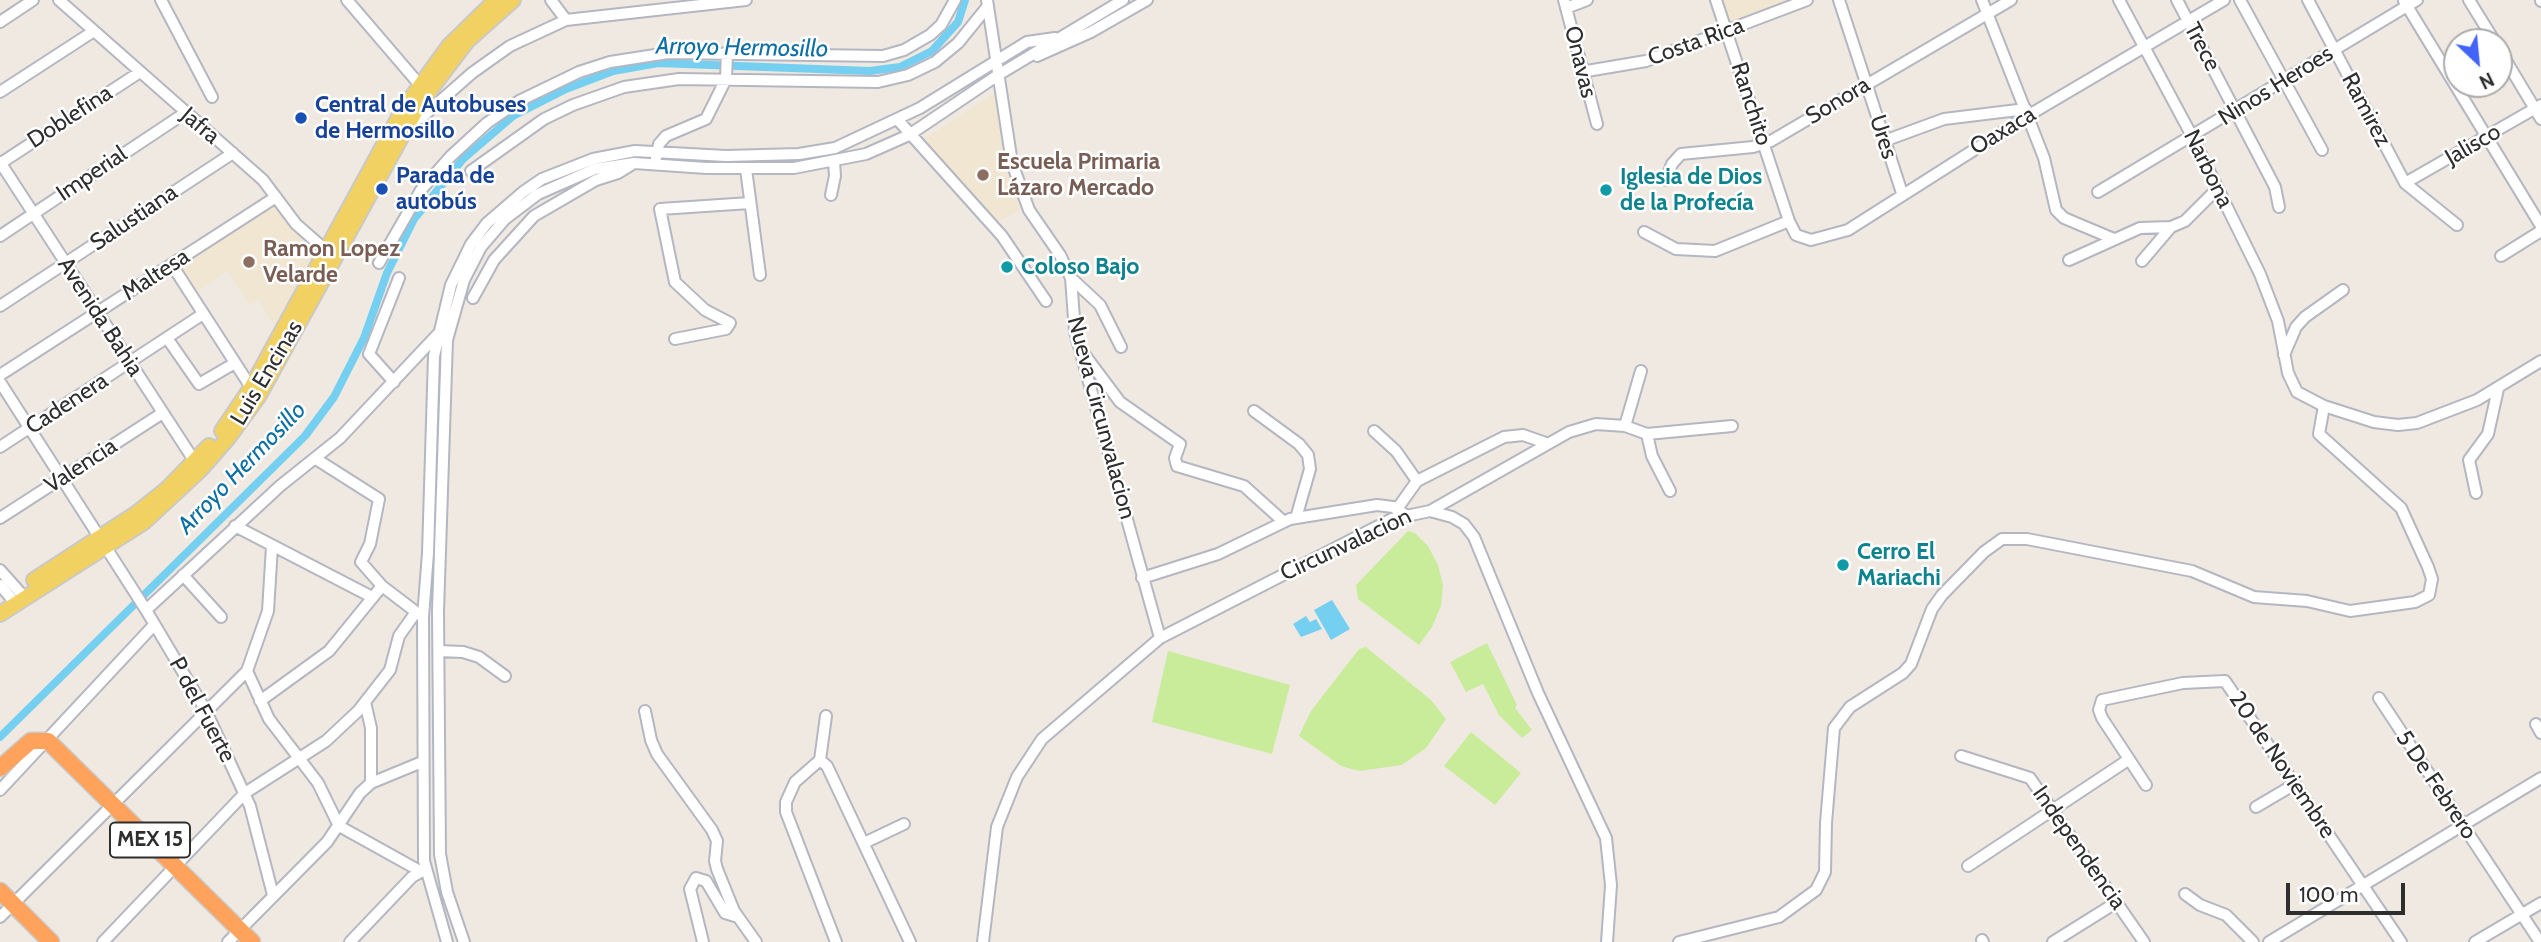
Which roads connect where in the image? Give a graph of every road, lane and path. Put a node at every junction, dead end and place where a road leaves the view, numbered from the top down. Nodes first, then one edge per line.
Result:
1 (33, 0) edge
2 (59, 0) edge
3 (161, 0) edge
4 (346, 0) edge
5 (496, 0) edge
6 (513, 0) edge
7 (551, 0) edge
8 (746, 0) edge
9 (955, 0) edge
10 (1123, 0) edge
11 (1147, 0) edge
12 (1587, 0) edge
13 (1716, 0) edge
14 (1807, 0) edge
15 (1839, 0) edge
16 (1982, 0) edge
17 (2011, 0) edge
18 (2119, 0) edge
19 (2177, 0) edge
20 (2224, 0) edge
21 (2240, 0) edge
22 (2308, 0) edge
23 (2417, 0) edge
24 (2469, 0) edge
25 (987, 3) edge
26 (2405, 3) edge
27 (1565, 4) edge
28 (1987, 14) junction
29 (566, 20) junction
30 (2188, 21) junction
31 (0, 22) edge
32 (2486, 28) edge
33 (1727, 30) junction
34 (94, 31) junction
35 (1058, 38) junction
36 (2144, 47) junction
37 (2334, 50) junction
38 (727, 52) junction
39 (1027, 57) junction
40 (995, 60) junction
41 (2513, 71) edge
42 (140, 72) junction
43 (1581, 72) junction
44 (998, 75) junction
45 (726, 79) junction
46 (2285, 80) junction
47 (419, 84) junction
48 (1867, 84) junction
49 (0, 92) edge
50 (212, 97) dead end
51 (2237, 111) junction
52 (2539, 111) edge
53 (2027, 112) junction
54 (185, 113) junction
55 (897, 119) junction
56 (411, 121) junction
57 (1597, 124) dead end
58 (909, 135) junction
59 (2193, 138) junction
60 (2487, 138) junction
61 (1884, 141) junction
62 (1763, 144) junction
63 (2322, 150) dead end
64 (657, 151) junction
65 (233, 153) junction
66 (834, 162) junction
67 (0, 163) edge
68 (634, 163) junction
69 (655, 164) junction
70 (746, 169) junction
71 (471, 171) dead end
72 (1667, 180) dead end
73 (2405, 183) junction
74 (2217, 189) junction
75 (2098, 192) dead end
76 (1902, 193) junction
77 (831, 195) dead end
78 (276, 197) junction
79 (750, 202) junction
80 (2279, 207) dead end
81 (33, 214) junction
82 (1789, 221) junction
83 (2457, 225) dead end
84 (2171, 226) junction
85 (2541, 226) edge
86 (2541, 231) edge
87 (1644, 232) dead end
88 (0, 236) edge
89 (2114, 239) junction
90 (330, 254) junction
91 (2501, 256) dead end
92 (2069, 260) dead end
93 (2142, 261) dead end
94 (379, 262) dead end
95 (66, 263) junction
96 (172, 264) junction
97 (760, 275) dead end
98 (399, 278) dead end
99 (1070, 278) junction
100 (2343, 290) dead end
101 (473, 298) dead end
102 (1046, 301) dead end
103 (0, 306) edge
104 (97, 313) junction
105 (203, 314) junction
106 (438, 334) junction
107 (167, 338) junction
108 (675, 339) dead end
109 (1079, 346) junction
110 (1121, 347) dead end
111 (2283, 349) junction
112 (2541, 361) edge
113 (130, 362) junction
114 (235, 363) junction
115 (1642, 371) dead end
116 (0, 375) edge
117 (0, 382) edge
118 (394, 382) junction
119 (2498, 389) junction
120 (255, 393) junction
121 (2324, 407) junction
122 (1254, 411) dead end
123 (161, 414) junction
124 (1625, 426) junction
125 (1732, 426) dead end
126 (30, 428) junction
127 (1374, 431) dead end
128 (1647, 434) junction
129 (1546, 443) junction
130 (0, 447) edge
131 (316, 460) junction
132 (198, 466) junction
133 (61, 478) junction
134 (1417, 481) junction
135 (1670, 491) dead end
136 (2476, 493) dead end
137 (429, 494) junction
138 (444, 495) junction
139 (1430, 510) junction
140 (1400, 512) junction
141 (0, 518) edge
142 (1296, 518) junction
143 (1284, 522) junction
144 (236, 526) junction
145 (102, 542) junction
146 (272, 546) junction
147 (0, 570) edge
148 (183, 575) junction
149 (1142, 578) junction
150 (382, 586) junction
151 (11, 596) edge
152 (372, 597) junction
153 (146, 610) junction
154 (0, 614) edge
155 (420, 614) junction
156 (221, 617) dead end
157 (155, 625) junction
158 (1160, 638) junction
159 (439, 651) junction
160 (247, 671) junction
161 (505, 676) dead end
162 (2379, 698) dead end
163 (260, 701) junction
164 (365, 702) junction
165 (206, 711) junction
166 (645, 711) dead end
167 (826, 716) dead end
168 (48, 741) junction
169 (1961, 756) dead end
170 (299, 760) junction
171 (2128, 760) junction
172 (820, 761) junction
173 (422, 762) junction
174 (0, 768) edge
175 (2541, 778) edge
176 (371, 783) junction
177 (2295, 784) junction
178 (2146, 785) dead end
179 (0, 790) edge
180 (245, 793) junction
181 (113, 803) junction
182 (2256, 807) dead end
183 (2052, 810) junction
184 (904, 824) dead end
185 (2462, 824) junction
186 (339, 826) junction
187 (864, 844) junction
188 (442, 865) junction
189 (1968, 866) dead end
190 (177, 867) junction
191 (422, 870) junction
192 (2362, 886) junction
193 (0, 891) edge
194 (2185, 894) dead end
195 (273, 895) junction
196 (2117, 902) junction
197 (2541, 903) edge
198 (13, 904) junction
199 (2521, 914) junction
200 (0, 916) edge
201 (738, 917) junction
202 (240, 938) edge
203 (51, 942) edge
204 (103, 942) edge
205 (351, 942) edge
206 (447, 942) edge
207 (464, 942) edge
208 (703, 942) edge
209 (757, 942) edge
210 (836, 942) edge
211 (911, 942) edge
212 (983, 942) edge
213 (1607, 942) edge
214 (1679, 942) edge
215 (2053, 942) edge
216 (2144, 942) edge
217 (2253, 942) edge
218 (2269, 942) edge
219 (2401, 942) edge
220 (2475, 942) edge
221 (2540, 942) edge

1 - 31 street
2 - 34 street, Jafra
3 - 50 street
4 - 47 street
5 - 47 main road
6 - 56 main road
7 - 29 street
8 - 29 street
9 - 38 street
10 - 35 street
11 - 39 street
12 - 27 street
13 - 33 street, Ranchito
14 - 33 street, Costa Rica
15 - 48 street, Ures
16 - 28 street
17 - 28 street, Sonora
18 - 36 street, Narbona
19 - 30 street, Trece
20 - 30 street, Oaxaca
21 - 46 street
22 - 37 street, Ramirez
23 - 26 street, Ninos Heroes
24 - 32 street
25 - 40 street, Nueva Circunvalacion
25 - 45 street
26 - 37 street, Ninos Heroes
26 - 60 street
27 - 43 street, Onavas
28 - 48 street, Sonora
28 - 53 street
29 - 56 street
30 - 36 street, Oaxaca
30 - 51 street, Trece
33 - 43 street, Costa Rica
33 - 62 street, Ranchito
34 - 42 street, Jafra
34 - 49 street
35 - 39 street
35 - 40 street
36 - 53 street, Oaxaca
36 - 59 street, Narbona
37 - 46 street, Ninos Heroes
37 - 73 street, Ramirez
38 - 45 street
38 - 94 street
39 - 44 street
40 - 44 street, Nueva Circunvalacion
40 - 55 street
41 - 52 street
42 - 54 street, Jafra
42 - 67 street, Doblefina
43 - 57 street, Onavas
44 - 58 street
44 - 99 street, Nueva Circunvalacion
45 - 64 street
45 - 71 street
46 - 51 street, Ninos Heroes
46 - 63 street
47 - 90 main road
48 - 61 street, Ures
48 - 62 street, Sonora
51 - 59 street, Ninos Heroes
51 - 80 street, Trece
52 - 60 street, Jalisco
53 - 61 street
53 - 76 street, Oaxaca
53 - 89 street
54 - 65 street, Jafra
54 - 81 street, Imperial
55 - 58 street
55 - 64 street
56 - 90 main road
58 - 66 street
58 - 102 street
59 - 74 street, Narbona
59 - 75 street, Ninos Heroes
60 - 73 street, Jalisco
60 - 85 street
61 - 76 street, Ures
62 - 72 street, Sonora
62 - 82 street, Ranchito
64 - 69 street
64 - 106 street
65 - 78 street, Jafra
65 - 95 street, Salustiana
66 - 70 street
66 - 77 street
67 - 81 street, Avenida Bahia
68 - 69 street
68 - 101 street
68 - 138 street
69 - 70 street
70 - 79 street
73 - 83 street
74 - 84 street
74 - 111 street, Narbona
76 - 82 street, Oaxaca
78 - 90 street, Jafra
78 - 96 street, Maltesa
79 - 97 street
79 - 108 street
81 - 88 street, Imperial
81 - 95 street, Avenida Bahia
82 - 87 street
84 - 89 street
84 - 93 street
86 - 91 street
89 - 92 street
90 - 120 main road
95 - 103 street, Salustiana
95 - 104 street, Avenida Bahia
96 - 104 street, Maltesa
96 - 105 street
98 - 118 street
99 - 109 street, Nueva Circunvalacion
99 - 110 street
100 - 111 street
104 - 113 street, Avenida Bahia
104 - 116 street, Maltesa
105 - 107 street, Cadenera
105 - 114 street
106 - 118 street
106 - 137 street
107 - 113 street, Cadenera
107 - 114 street
109 - 143 street
109 - 149 street, Nueva Circunvalacion
111 - 121 street, Narbona
112 - 119 street, Narbona
113 - 123 street, Avenida Bahia
113 - 126 street, Cadenera
114 - 120 street
115 - 124 street
117 - 126 street, P del Fuerte
118 - 131 street
119 - 121 street, Narbona
119 - 136 street
120 - 132 main road
121 - 214 street
122 - 142 street
123 - 132 street, Avenida Bahia
123 - 133 street, Valencia
124 - 128 street
124 - 129 street
125 - 128 street
126 - 130 street, Cadenera
126 - 133 street, P del Fuerte
127 - 134 street
128 - 135 street
129 - 134 street
129 - 139 street
131 - 144 street
131 - 150 street
132 - 145 main road
133 - 141 street, Valencia
133 - 145 street, P del Fuerte
134 - 140 street
137 - 138 street
137 - 155 street
138 - 159 street
139 - 140 street, Circunvalacion
139 - 213 street, Circunvalacion
140 - 142 street
140 - 158 street, Circunvalacion
142 - 143 street
143 - 149 street
144 - 146 street
144 - 148 street
145 - 151 main road
145 - 153 street, P del Fuerte
146 - 152 street
146 - 160 street
147 - 151 street
148 - 153 street
148 - 156 street
149 - 158 street, Nueva Circunvalacion
150 - 152 street
150 - 155 street
151 - 154 main road
152 - 163 street
153 - 157 street, P del Fuerte
155 - 164 street
155 - 173 street
157 - 165 street, P del Fuerte
157 - 168 street
158 - 212 street, Circunvalacion
159 - 161 street
159 - 188 street
160 - 163 street
160 - 165 street
162 - 185 street, 5 De Febrero
163 - 170 street
164 - 170 street
164 - 176 street
165 - 180 street, P del Fuerte
165 - 181 street
166 - 201 street
167 - 172 street
168 - 174 highway
168 - 179 street
168 - 181 highway, MEX 15
169 - 183 street, Independencia
170 - 180 street
170 - 186 street
171 - 177 street, 20 de Noviembre
171 - 178 street
171 - 183 street
172 - 187 street
172 - 210 street
173 - 176 street
173 - 191 street
175 - 185 street
176 - 186 street
177 - 182 street
177 - 192 street, 20 de Noviembre
180 - 190 street
180 - 195 street, P del Fuerte
181 - 190 highway, MEX 15
181 - 198 street
183 - 189 street
183 - 196 street, Independencia
184 - 187 street
185 - 192 street
185 - 199 street, 5 De Febrero
186 - 191 street
186 - 195 street
187 - 211 street
188 - 191 street
188 - 207 street
190 - 202 highway, MEX 15
190 - 204 street
191 - 205 street
191 - 206 street
192 - 218 street
192 - 219 street, 20 de Noviembre
193 - 198 highway
194 - 217 street
195 - 202 street
196 - 215 street
196 - 216 street, Independencia
197 - 199 street
198 - 200 street
198 - 203 highway
199 - 220 street
199 - 221 street, 5 De Febrero
201 - 208 street
201 - 209 street

